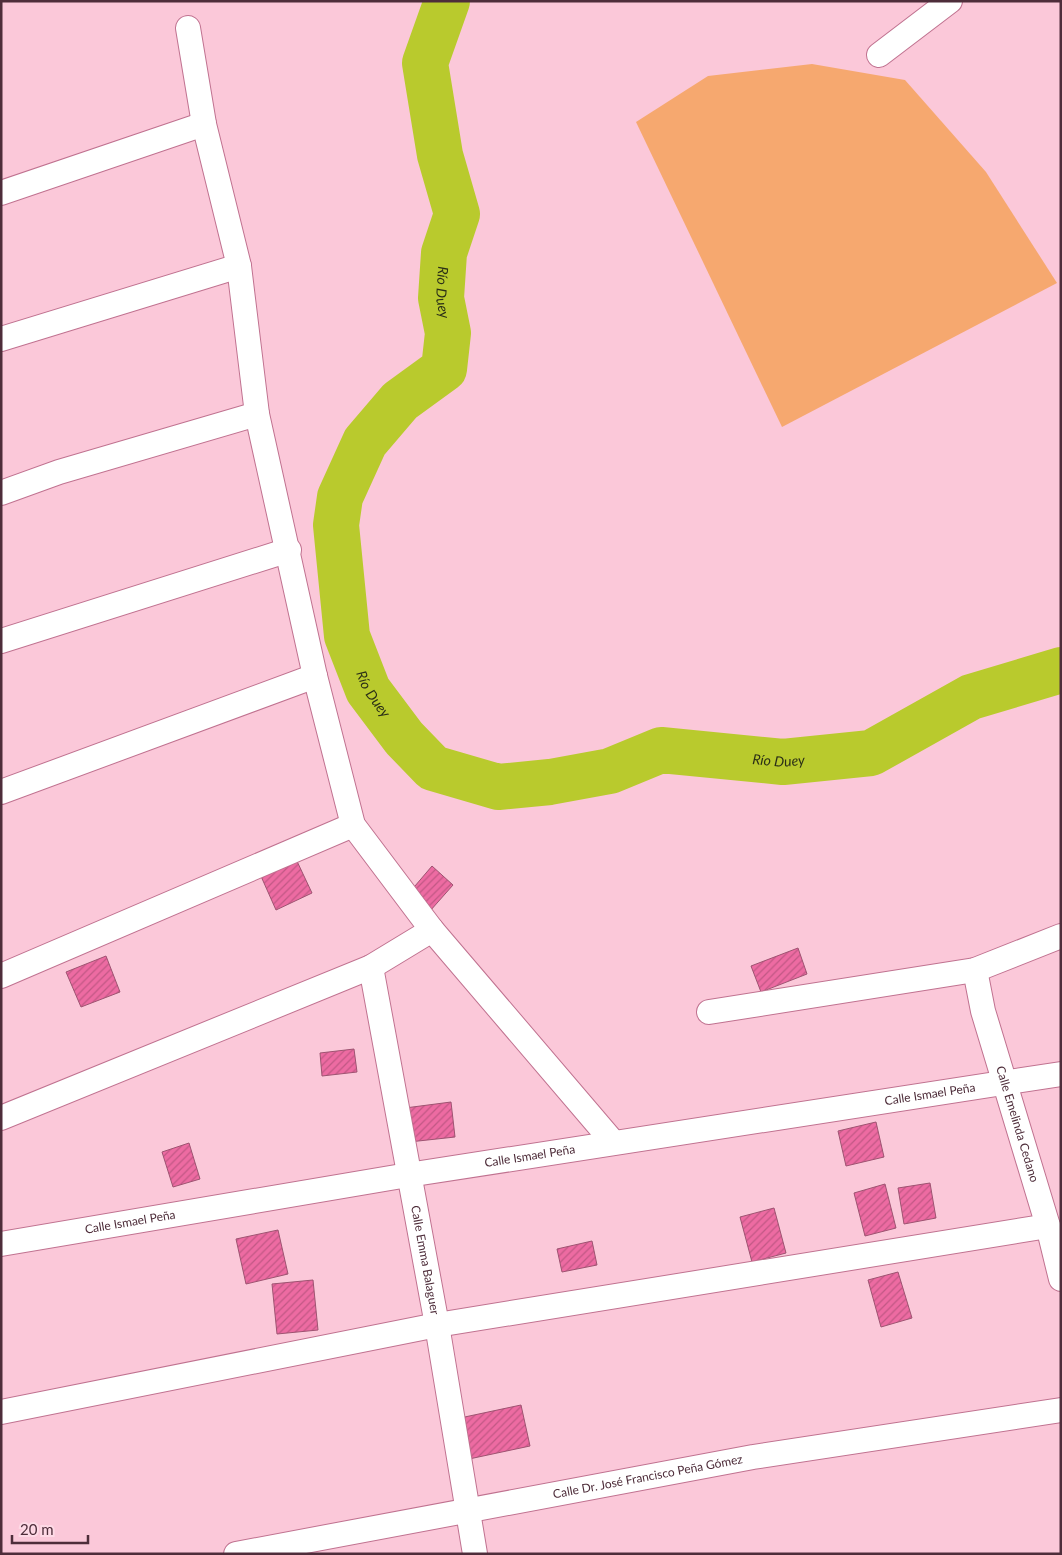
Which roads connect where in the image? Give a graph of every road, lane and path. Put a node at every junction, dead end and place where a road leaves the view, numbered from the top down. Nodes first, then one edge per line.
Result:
1 (950, 1) edge
2 (188, 28) dead end
3 (879, 55) dead end
4 (204, 124) junction
5 (1, 193) edge
6 (238, 266) junction
7 (1, 339) edge
8 (257, 414) junction
9 (1, 493) edge
10 (289, 550) junction
11 (1, 641) edge
12 (316, 676) junction
13 (1, 792) edge
14 (353, 825) junction
15 (432, 930) junction
16 (1061, 936) edge
17 (371, 967) junction
18 (975, 970) junction
19 (1, 976) edge
20 (709, 1012) dead end
21 (1061, 1074) edge
22 (1006, 1084) junction
23 (1, 1118) edge
24 (613, 1142) junction
25 (408, 1175) junction
26 (1048, 1226) junction
27 (1, 1244) edge
28 (1061, 1279) edge
29 (437, 1325) junction
30 (1061, 1410) edge
31 (1, 1412) edge
32 (466, 1512) junction
33 (236, 1554) edge
34 (475, 1554) edge

1 - 3 street
2 - 4 street
4 - 5 street
4 - 6 street
6 - 7 street
6 - 8 street
8 - 9 street
8 - 10 street
10 - 11 street
10 - 12 street
12 - 13 street
12 - 14 street
14 - 15 street
14 - 19 street
15 - 17 street
15 - 24 street
16 - 18 street
17 - 23 street
17 - 25 street, Calle Emma Balaguer
18 - 20 street
18 - 22 street, Calle Emelinda Cedano
21 - 22 street, Calle Ismael Peña
22 - 24 street, Calle Ismael Peña
22 - 26 street, Calle Emelinda Cedano
24 - 25 street, Calle Ismael Peña
25 - 27 street, Calle Ismael Peña
25 - 29 street, Calle Emma Balaguer
26 - 28 street, Calle Emelinda Cedano
26 - 29 street
29 - 31 street
29 - 32 street, Calle Emma Balaguer
30 - 32 street, Calle Dr. José Francisco Peña Gómez
32 - 33 street, Calle Dr. José Francisco Peña Gómez
32 - 34 street, Calle Emma Balaguer

